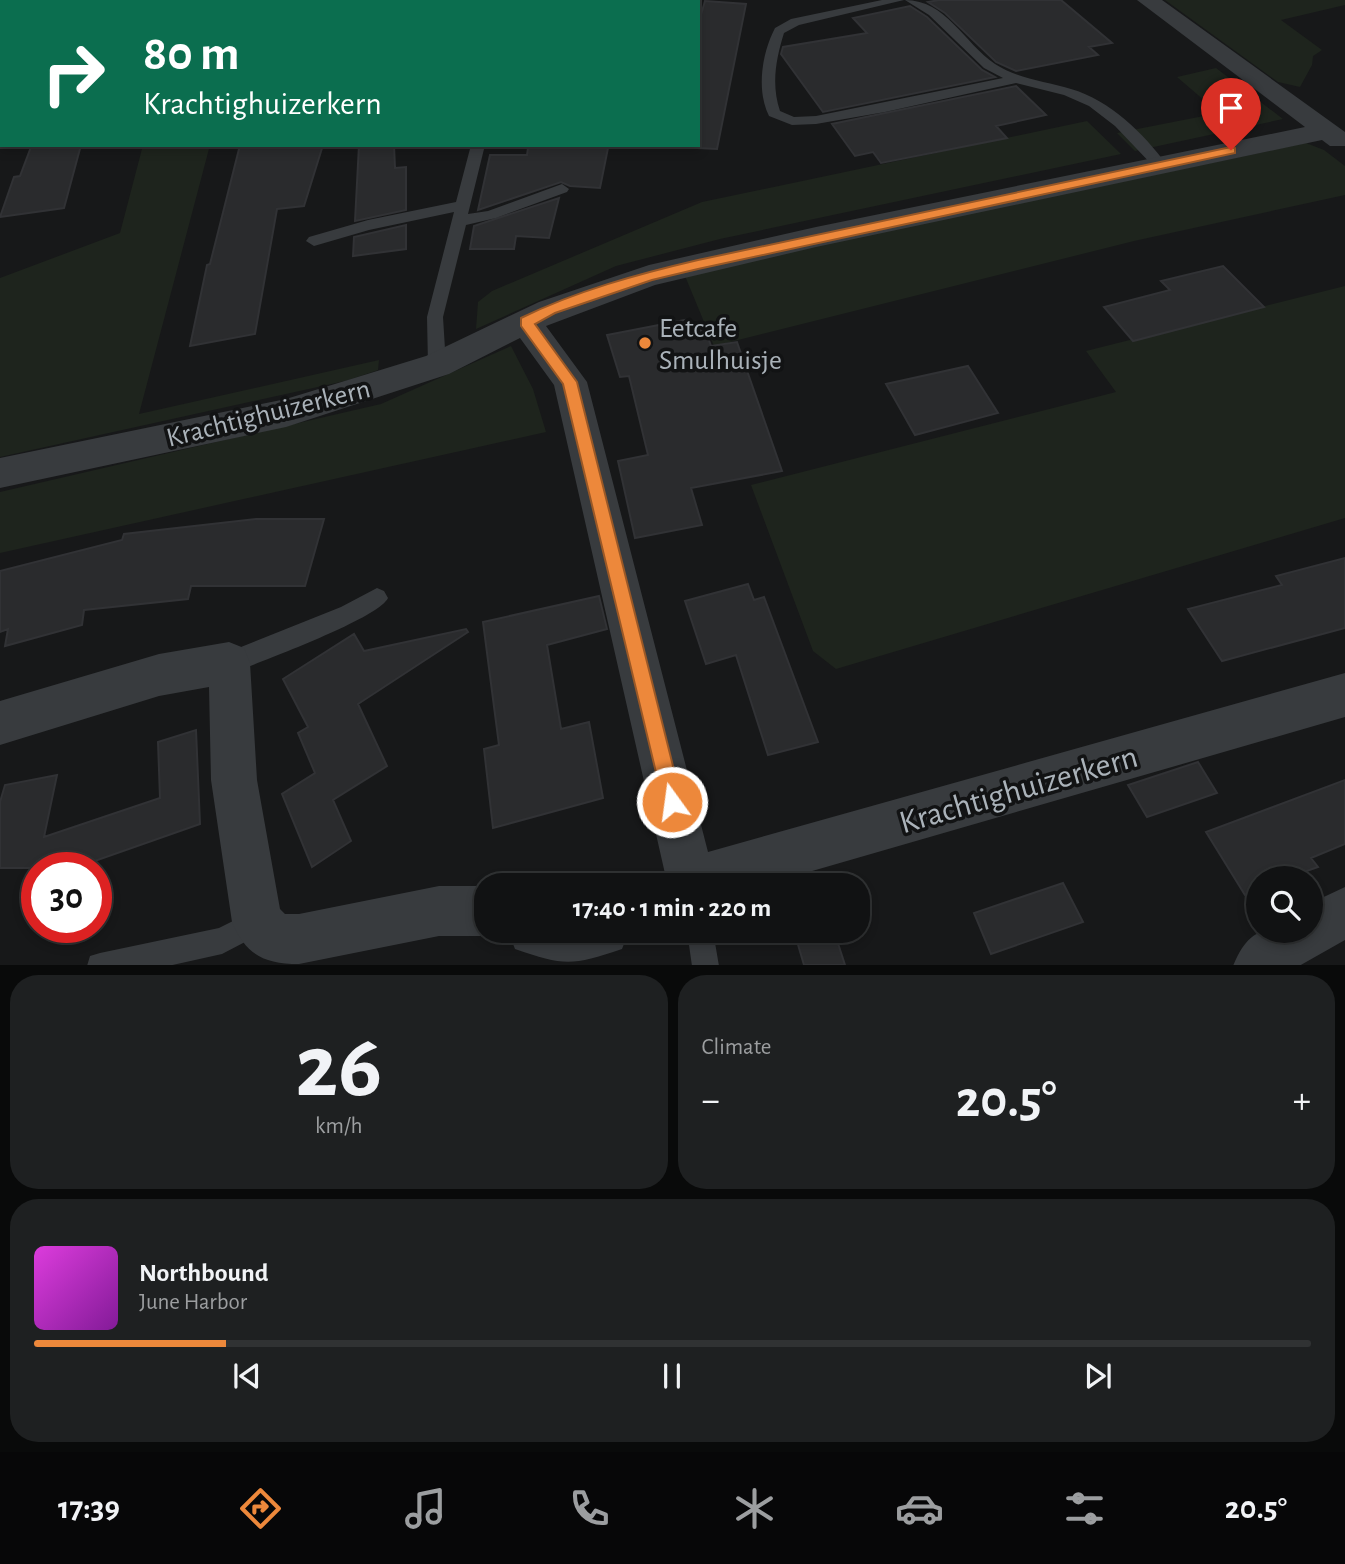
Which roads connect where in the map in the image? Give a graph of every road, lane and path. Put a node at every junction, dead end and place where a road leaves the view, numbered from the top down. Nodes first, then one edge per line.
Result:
1 (898, 0) edge
2 (911, 0) edge
3 (1149, 0) edge
4 (1016, 79) junction
5 (1336, 138) edge
6 (478, 147) edge
7 (1160, 165) junction
8 (562, 189) dead end
9 (462, 213) junction
10 (313, 241) dead end
11 (526, 322) junction
12 (437, 365) junction
13 (0, 473) edge
14 (377, 598) dead end
15 (229, 663) junction
16 (1345, 695) edge
17 (0, 723) edge
18 (687, 873) edge
19 (728, 873) edge
20 (474, 911) edge
21 (1345, 912) edge
22 (257, 922) junction
23 (702, 943) edge
24 (100, 965) edge
25 (706, 965) edge
26 (1259, 965) edge

1 - 4 lane
2 - 4 lane
3 - 5 street
4 - 7 lane
5 - 7 street, Krachtighuizerkern
6 - 9 lane
7 - 11 street, Krachtighuizerkern
8 - 9 lane
9 - 10 lane
9 - 12 lane
11 - 12 street, Krachtighuizerkern
11 - 18 street, Krachtighuizerkern
12 - 13 street, Krachtighuizerkern
14 - 15 lane
15 - 17 street
15 - 22 street
16 - 19 street, Krachtighuizerkern
20 - 22 street
21 - 26 street
22 - 24 lane
23 - 25 lane

